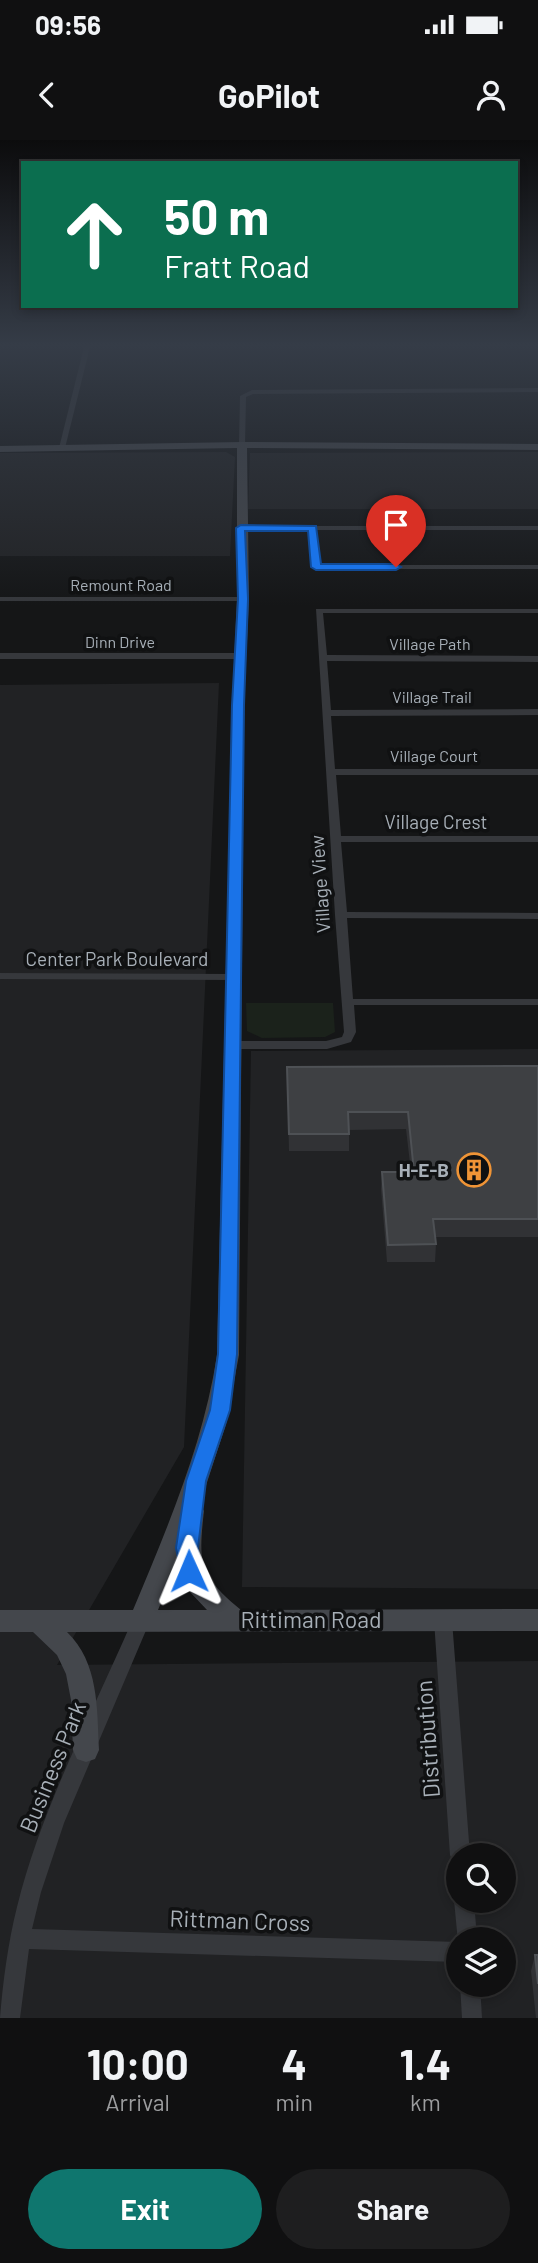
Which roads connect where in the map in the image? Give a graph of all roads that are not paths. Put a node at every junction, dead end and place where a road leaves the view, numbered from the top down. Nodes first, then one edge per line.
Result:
1 (66, 431) edge
2 (242, 431) edge
3 (538, 447) edge
4 (62, 448) junction
5 (0, 449) edge
6 (242, 451) junction
7 (241, 528) junction
8 (313, 528) junction
9 (538, 528) edge
10 (538, 568) edge
11 (0, 599) edge
12 (243, 599) junction
13 (319, 611) joint
14 (538, 611) edge
15 (0, 656) edge
16 (240, 656) junction
17 (322, 658) junction
18 (538, 659) edge
19 (538, 712) edge
20 (326, 713) junction
21 (330, 772) junction
22 (538, 772) edge
23 (335, 839) junction
24 (538, 839) edge
25 (340, 915) junction
26 (538, 916) edge
27 (0, 976) edge
28 (234, 977) junction
29 (347, 1002) junction
30 (538, 1002) edge
31 (233, 1045) junction
32 (196, 1481) junction
33 (38, 1620) junction
34 (141, 1620) junction
35 (236, 1620) junction
36 (443, 1620) junction
37 (538, 1620) edge
38 (0, 1621) edge
39 (86, 1750) junction
40 (459, 1843) edge
41 (21, 1939) junction
42 (446, 1952) edge
43 (471, 1997) edge
44 (10, 2018) edge
45 (472, 2018) edge

1 - 4 street
2 - 6 street
3 - 6 street
4 - 5 street
4 - 6 street
6 - 7 street
7 - 8 street
7 - 12 street
8 - 9 street
8 - 10 street
11 - 12 street, Remount Road
12 - 16 street
13 - 14 street
13 - 17 street, Village View
15 - 16 street, Dinn Drive
16 - 28 street
17 - 18 street, Village Path
17 - 20 street, Village View
19 - 20 street, Village Trail
20 - 21 street, Village View
21 - 22 street, Village Court
21 - 23 street, Village View
23 - 24 street, Village Crest
23 - 25 street, Village View
25 - 26 street
25 - 29 street, Village View
27 - 28 street, Center Park Boulevard
28 - 31 street
29 - 30 street
29 - 31 street, Village View
31 - 32 street
32 - 34 street
32 - 35 street
33 - 34 street, Rittiman Road
33 - 38 street, Rittiman Road
33 - 39 street
34 - 35 street, Rittiman Road
34 - 39 street, Business Park
35 - 36 street, Rittiman Road
36 - 37 street, Rittiman Road
36 - 40 street, Distribution
39 - 41 street, Business Park
41 - 42 street, Rittman Cross
41 - 44 street, Business Park
43 - 45 street

